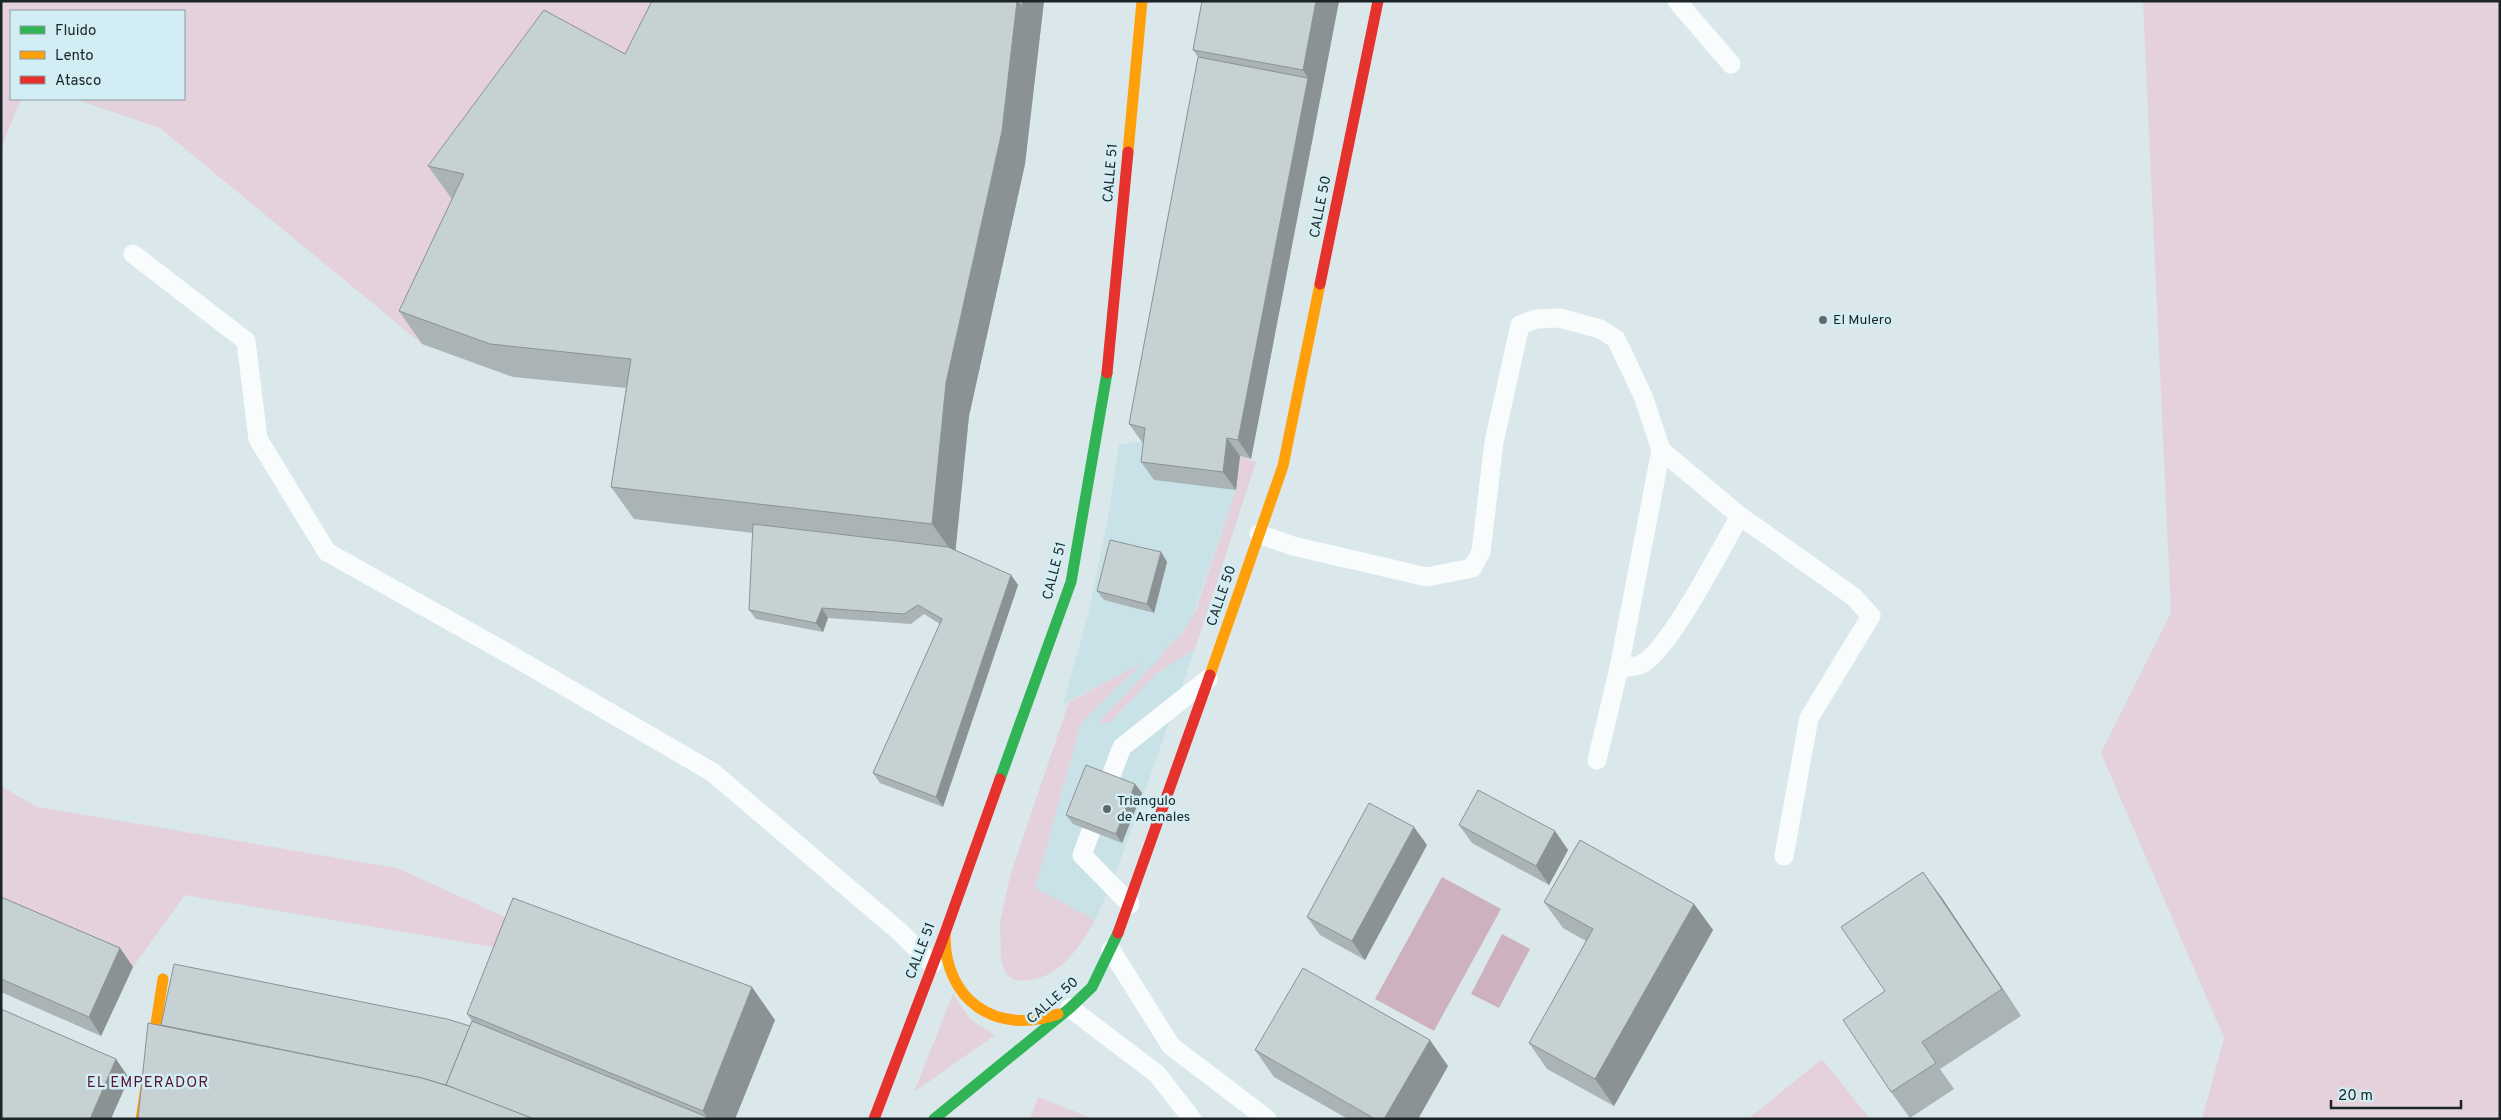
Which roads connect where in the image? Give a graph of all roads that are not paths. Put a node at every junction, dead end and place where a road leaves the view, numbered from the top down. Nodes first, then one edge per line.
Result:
1 (1142, 1) edge
2 (1378, 1) edge
3 (1678, 1) edge
4 (1731, 64) dead end
5 (133, 254) dead end
6 (1661, 450) junction
7 (1740, 516) junction
8 (1259, 534) junction
9 (1619, 668) junction
10 (1209, 678) junction
11 (1597, 760) dead end
12 (1109, 781) edge
13 (1091, 831) edge
14 (1784, 856) dead end
15 (1130, 904) junction
16 (945, 933) junction
17 (1111, 950) junction
18 (932, 964) junction
19 (163, 979) dead end
20 (1070, 1008) junction
21 (141, 1119) edge
22 (874, 1119) edge
23 (934, 1119) edge
24 (1192, 1119) edge
25 (1267, 1119) edge

1 - 16 main road, CALLE 51
2 - 8 main road, CALLE 50
3 - 4 lane
5 - 18 lane
6 - 7 lane
6 - 8 lane
6 - 9 lane
7 - 9 lane
7 - 14 lane
8 - 10 main road, CALLE 50
9 - 11 lane
10 - 12 lane
10 - 15 main road, CALLE 50
13 - 15 lane
15 - 17 main road, CALLE 50
16 - 18 main road, CALLE 51
16 - 20 main road
17 - 20 main road, CALLE 50
17 - 25 lane
18 - 22 main road, CALLE 51
19 - 21 main road
20 - 23 main road, CALLE 50
20 - 24 lane

